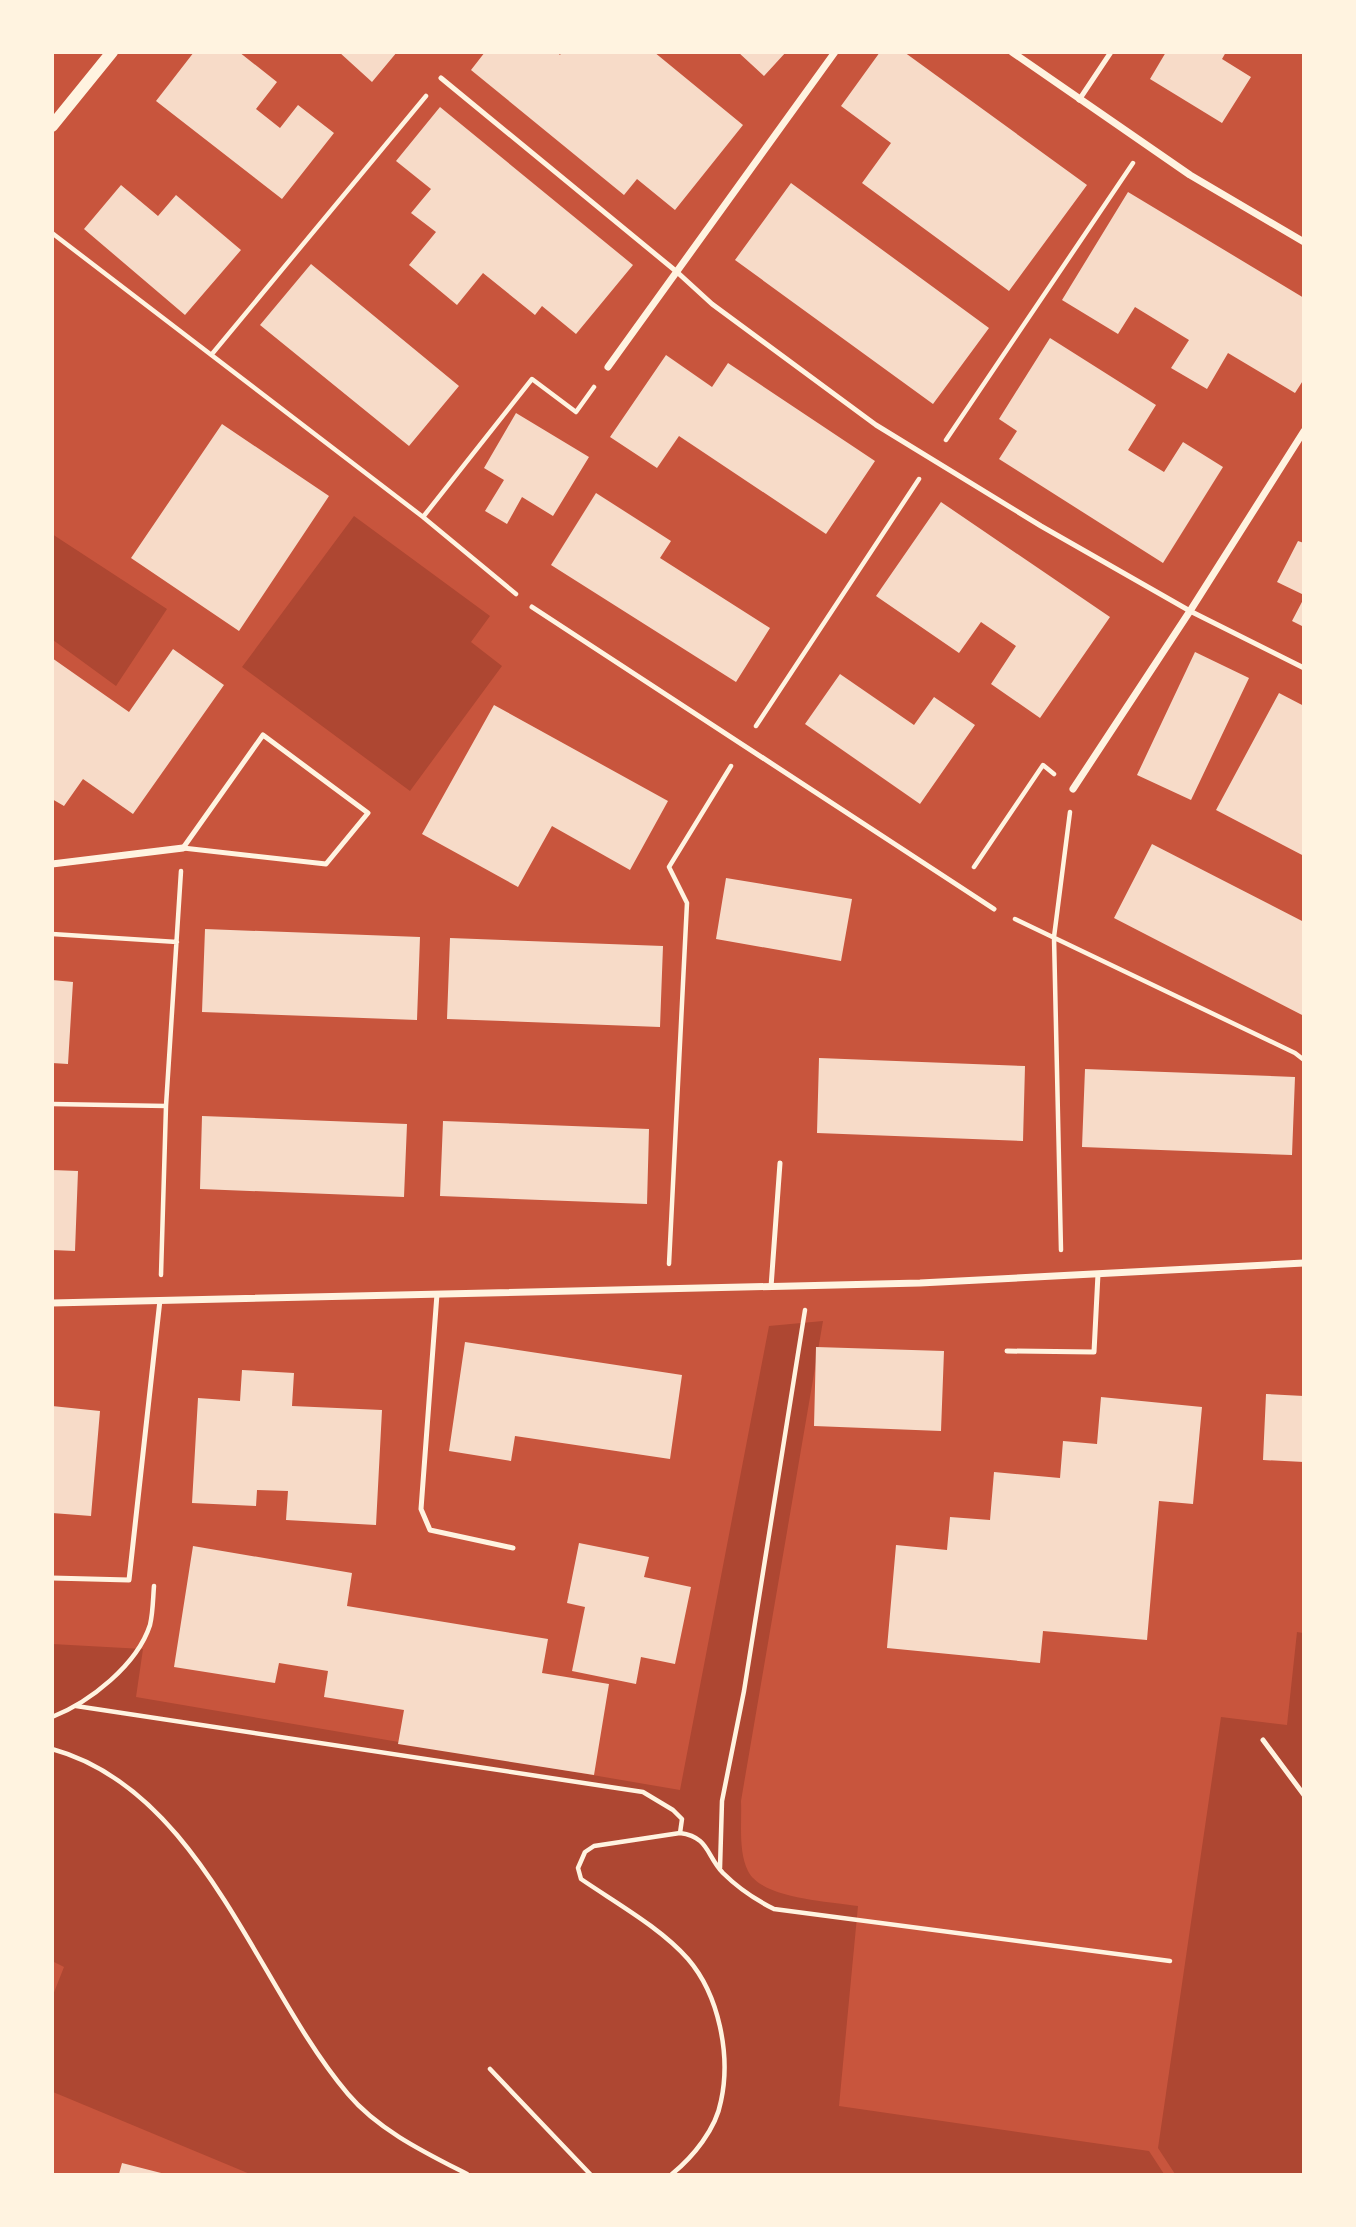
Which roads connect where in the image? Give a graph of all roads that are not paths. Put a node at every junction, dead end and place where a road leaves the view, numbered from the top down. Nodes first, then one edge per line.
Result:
1 (112, 52) edge
2 (835, 52) edge
3 (1012, 52) edge
4 (1111, 52) edge
5 (441, 78) road end
6 (1079, 100) junction
7 (52, 126) edge
8 (1304, 242) edge
9 (677, 272) junction
10 (608, 367) road end
11 (1304, 431) edge
12 (533, 607) road end
13 (1190, 611) junction
14 (1304, 668) edge
15 (1073, 789) road end
16 (183, 848) junction
17 (52, 864) edge
18 (994, 909) road end
19 (780, 1163) dead end
20 (1304, 1263) edge
21 (1098, 1274) junction
22 (771, 1287) junction
23 (437, 1294) junction
24 (160, 1300) junction
25 (52, 1303) edge
26 (1007, 1351) dead end
27 (513, 1548) dead end
28 (52, 1578) edge
29 (1263, 1740) dead end
30 (1304, 1795) edge

1 - 7 street
2 - 9 street
3 - 6 street
4 - 6 lane
5 - 9 lane
6 - 8 street
9 - 10 street
9 - 13 lane
11 - 13 street
12 - 18 lane
13 - 14 lane
13 - 15 street
16 - 16 lane
16 - 17 street
19 - 22 lane
20 - 21 street
21 - 22 street
21 - 26 lane
22 - 23 street
23 - 24 street
23 - 27 lane
24 - 25 street
24 - 28 lane
29 - 30 lane

